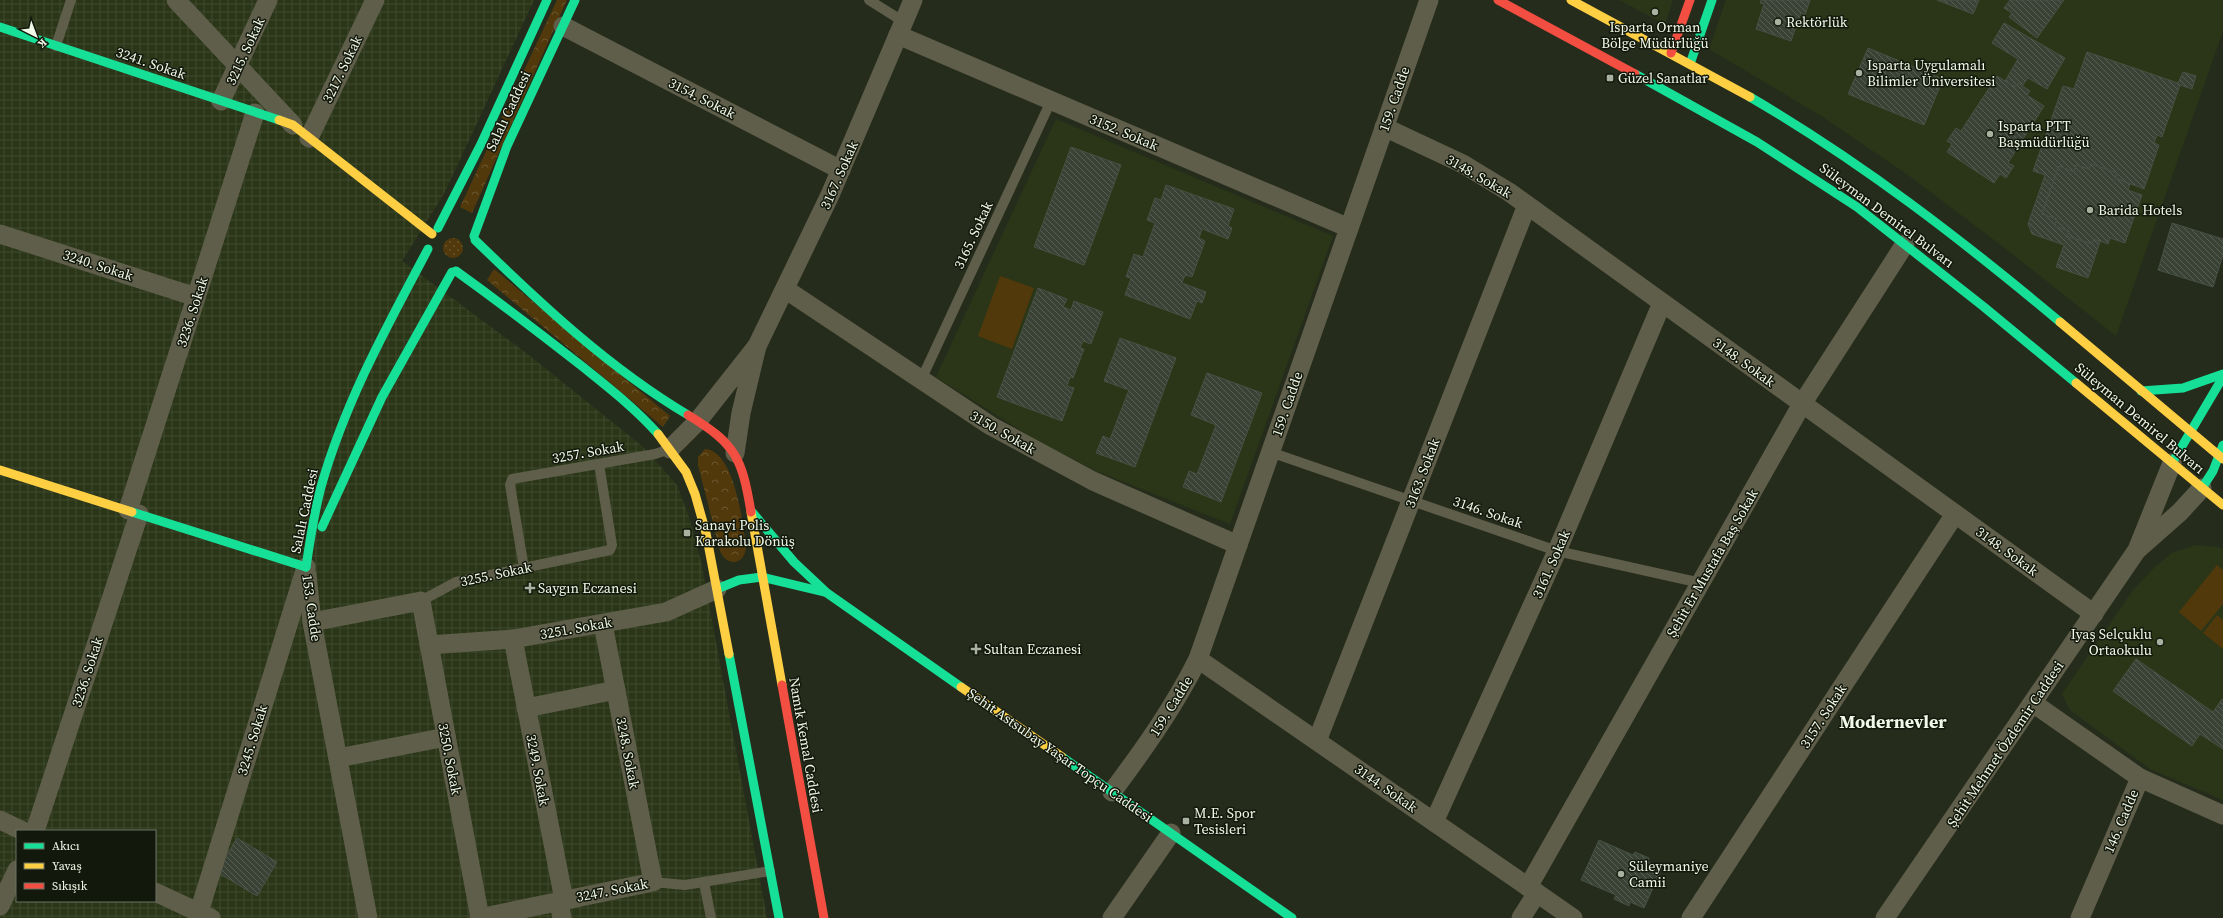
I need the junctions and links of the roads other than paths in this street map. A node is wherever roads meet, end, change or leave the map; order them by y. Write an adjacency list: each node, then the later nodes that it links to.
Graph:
1 (71, 0): 17 (lane)
2 (176, 0): 20 (street)
3 (268, 0): 20 (street, 3215. Sokak)
4 (375, 0): 26 (street, 3217. Sokak)
5 (547, 0): 32 (street, Salalı Caddesi)
6 (575, 0): 14 (street, Salalı Caddesi)
7 (869, 0): 16 (lane)
8 (913, 0): 16 (street, 3167. Sokak)
9 (1429, 0): 25 (street, 159. Cadde)
10 (1498, 0): 35 (street, Süleyman Demirel Bulvarı)
11 (1571, 0): 18 (street)
12 (1690, 0): 18 (street)
13 (1712, 0): 19 (street)
14 (563, 26): 27 (street, 3154. Sokak); 34 (street, Salalı Caddesi)
15 (0, 27): 17 (street, 3241. Sokak)
16 (901, 29): 22 (street, 3152. Sokak); 27 (street, 3167. Sokak)
17 (56, 46): 21 (street, 3241. Sokak)
18 (1671, 53): 19 (street)
19 (1690, 64): 46 (street)
20 (237, 66): 21 (street, 3215. Sokak); 24 (street)
21 (221, 101): 23 (street, 3241. Sokak)
22 (1051, 101): 31 (street, 3152. Sokak); 45 (lane, 3165. Sokak)
23 (255, 113): 24 (street, 3241. Sokak); 41 (street, 3236. Sokak)
24 (293, 125): 26 (street)
25 (1384, 127): 28 (street, 3148. Sokak); 31 (street, 159. Cadde)
26 (309, 138): 32 (street)
27 (842, 170): 40 (street, 3167. Sokak)
28 (1527, 205): 42 (street, 3148. Sokak); 59 (street, 3163. Sokak)
29 (450, 224): 32 (street)
30 (465, 227): 34 (street, Şehit Astsubay Yaşar Topçu Caddesi)
31 (1349, 228): 52 (street, 159. Cadde)
32 (435, 231): 36 (street, Salalı Caddesi)
33 (0, 234): 41 (street, 3240. Sokak)
34 (475, 238): 37 (street, Salalı Caddesi); 48 (street, Şehit Astsubay Yaşar Topçu Caddesi)
35 (1905, 244): 47 (street, Şehit Er Mustafa Baş Sokak); 55 (street, Süleyman Demirel Bulvarı)
36 (428, 249): 39 (street); 67 (street, Salalı Caddesi)
37 (475, 256)
38 (469, 266): 39 (street)
39 (454, 271): 51 (street); 67 (street, Salalı Caddesi)
40 (785, 289): 43 (street, 3167. Sokak); 45 (street, 3150. Sokak)
41 (196, 297): 62 (street, 3236. Sokak)
42 (1662, 302): 47 (street, 3148. Sokak); 66 (street, 3161. Sokak)
43 (757, 346): 48 (street, 3167. Sokak); 53 (street, 3167. Sokak)
44 (2223, 375): 46 (street); 49 (street)
45 (921, 380): 64 (street, 3150. Sokak)
46 (2141, 391): 49 (street)
47 (1802, 404): 63 (street, 3148. Sokak); 70 (street, Şehit Er Mustafa Baş Sokak)
48 (697, 422): 51 (street, 3167. Sokak); 53 (street, Şehit Astsubay Yaşar Topçu Caddesi)
49 (2190, 432): 54 (street); 55 (street)
50 (2223, 445): 54 (street)
51 (670, 449): 56 (lane, 3257. Sokak); 71 (street)
52 (1270, 452): 59 (lane, 3146. Sokak); 64 (street, 159. Cadde)
53 (735, 453): 61 (street, Şehit Astsubay Yaşar Topçu Caddesi)
54 (2221, 458): 58 (street)
55 (2172, 463): 58 (street, Süleyman Demirel Bulvarı); 65 (street, Şehit Mehmet Özdemir Caddesi)
56 (599, 464): 68 (lane, 3255. Sokak); 68 (lane, 3257. Sokak)
57 (0, 470): 62 (street, 153. Cadde)
58 (2202, 488): 60 (street, Süleyman Demirel Bulvarı); 65 (street, Şehit Mehmet Özdemir Caddesi)
59 (1411, 501): 66 (lane, 3146. Sokak); 84 (street, 3163. Sokak)
60 (2223, 505)
61 (751, 511): 69 (street, Şehit Astsubay Yaşar Topçu Caddesi); 72 (street, Şehit Astsubay Yaşar Topçu Caddesi)
62 (133, 512): 67 (street, 153. Cadde); 92 (street, 3236. Sokak)
63 (1955, 514): 74 (street, 3148. Sokak); 112 (street, 3157. Sokak)
64 (1238, 545): 79 (street, 159. Cadde)
65 (2137, 550): 74 (street, Şehit Mehmet Özdemir Caddesi)
66 (1557, 551): 70 (lane, 3146. Sokak); 90 (street, 3161. Sokak)
67 (306, 567): 75 (street, 153. Cadde); 102 (street, 3245. Sokak)
68 (524, 568): 73 (lane, 3255. Sokak)
69 (762, 577): 71 (street, Şehit Astsubay Yaşar Topçu Caddesi); 72 (street, Şehit Astsubay Yaşar Topçu Caddesi); 107 (street, Namık Kemal Caddesi)
70 (1701, 583): 98 (street, Şehit Er Mustafa Baş Sokak)
71 (717, 588): 76 (street, 3251. Sokak); 94 (street)
72 (827, 593): 87 (street, Şehit Astsubay Yaşar Topçu Caddesi)
73 (420, 601): 75 (street, 3255. Sokak); 78 (street, 3250. Sokak)
74 (2094, 614): 81 (street, Şehit Mehmet Özdemir Caddesi)
75 (312, 622): 85 (street, 153. Cadde)
76 (603, 624): 77 (street, 3251. Sokak); 80 (street, 3248. Sokak)
77 (513, 639): 78 (street, 3251. Sokak); 82 (street, 3249. Sokak)
78 (429, 645): 83 (street, 3250. Sokak)
79 (1198, 659): 84 (street, 3144. Sokak); 87 (street, 159. Cadde)
80 (616, 690): 82 (street); 96 (street, 3248. Sokak)
81 (2033, 703): 86 (street, 146. Cadde); 113 (street, Şehit Mehmet Özdemir Caddesi)
82 (526, 708): 101 (street, 3249. Sokak)
83 (446, 737): 85 (street); 104 (street, 3250. Sokak)
84 (1317, 741): 90 (street, 3144. Sokak)
85 (338, 758): 103 (street, 153. Cadde)
86 (2140, 778): 88 (street); 114 (street, 146. Cadde)
87 (1112, 792): 93 (street, Şehit Astsubay Yaşar Topçu Caddesi)
88 (2223, 815)
89 (0, 820): 91 (street)
90 (1434, 822): 98 (street, 3144. Sokak)
91 (21, 830)
92 (34, 830)
93 (1171, 833): 108 (street); 109 (street, Şehit Astsubay Yaşar Topçu Caddesi)
94 (770, 871): 97 (lane, 3247. Sokak); 106 (street)
95 (16, 872): 100 (street)
96 (653, 882): 97 (lane, 3247. Sokak); 101 (street, 3247. Sokak)
97 (704, 882): 105 (lane)
98 (1532, 890): 110 (street, Şehit Er Mustafa Baş Sokak); 111 (street, 3144. Sokak)
99 (156, 892): 102 (street)
100 (0, 906)
101 (561, 907): 104 (street, 3247. Sokak)
102 (205, 915)
103 (368, 918)
104 (479, 918)
105 (711, 918)
106 (779, 918)
107 (824, 918)
108 (1112, 918)
109 (1292, 918)
110 (1521, 918)
111 (1573, 918)
112 (1691, 918)
113 (1886, 918)
114 (2080, 918)

